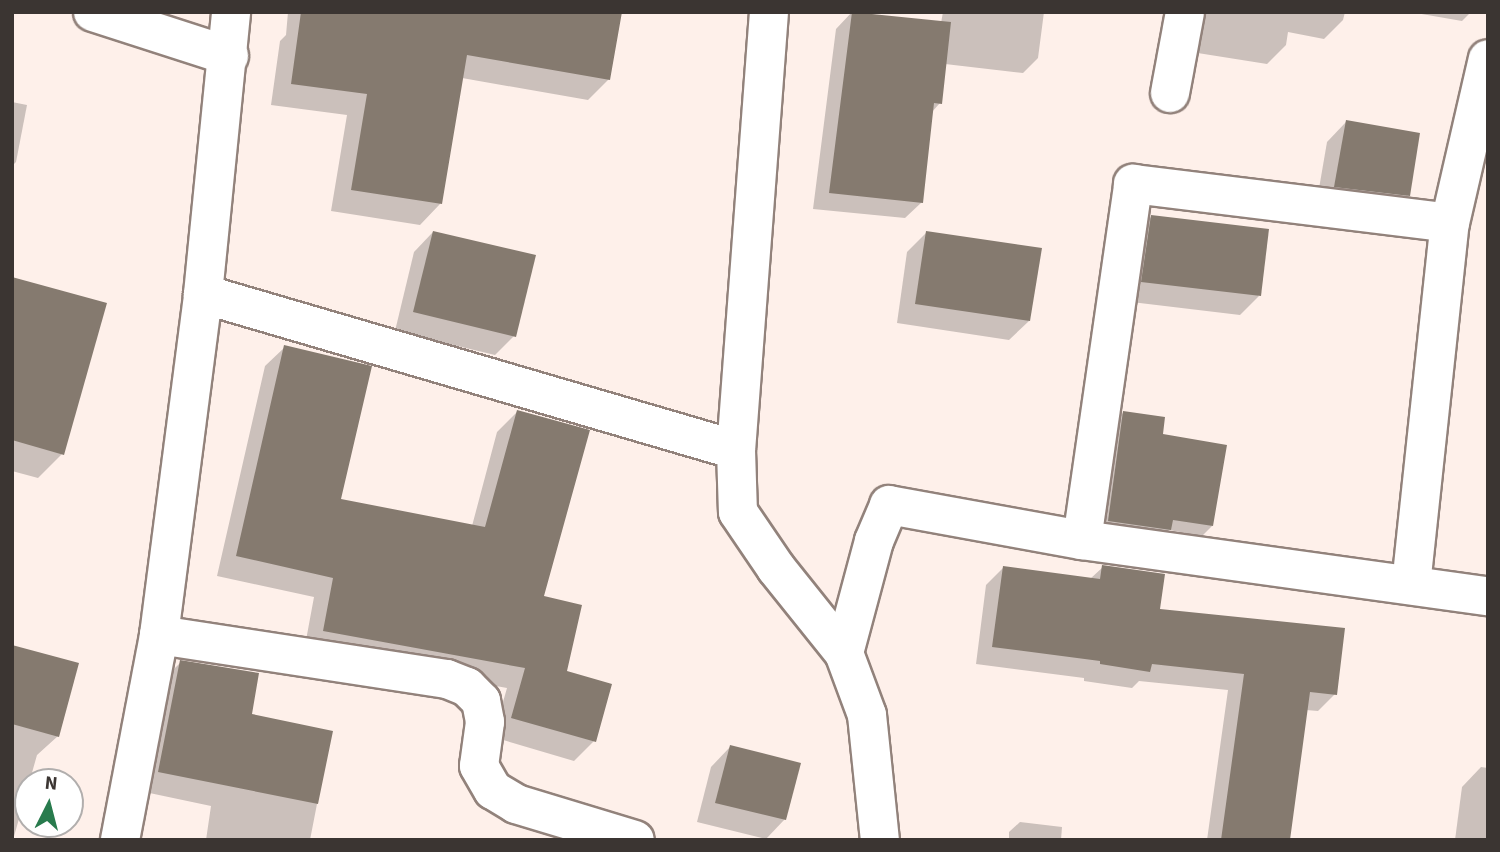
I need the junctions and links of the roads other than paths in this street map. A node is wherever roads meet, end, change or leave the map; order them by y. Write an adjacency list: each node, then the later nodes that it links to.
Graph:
1 (93, 12): 5 (street)
2 (231, 12): 5 (street)
3 (769, 12): 10 (street)
4 (1185, 12): 7 (street)
5 (229, 56): 9 (street)
6 (1488, 59): 8 (street)
7 (1170, 93)
8 (1450, 223): 11 (street); 12 (street)
9 (203, 294): 10 (street); 14 (street)
10 (736, 450): 15 (street)
11 (1082, 540): 12 (street); 15 (street)
12 (1411, 585): 13 (street)
13 (1488, 596)
14 (159, 635): 16 (street); 17 (street)
15 (844, 653): 18 (street)
16 (120, 840)
17 (635, 840)
18 (880, 840)

